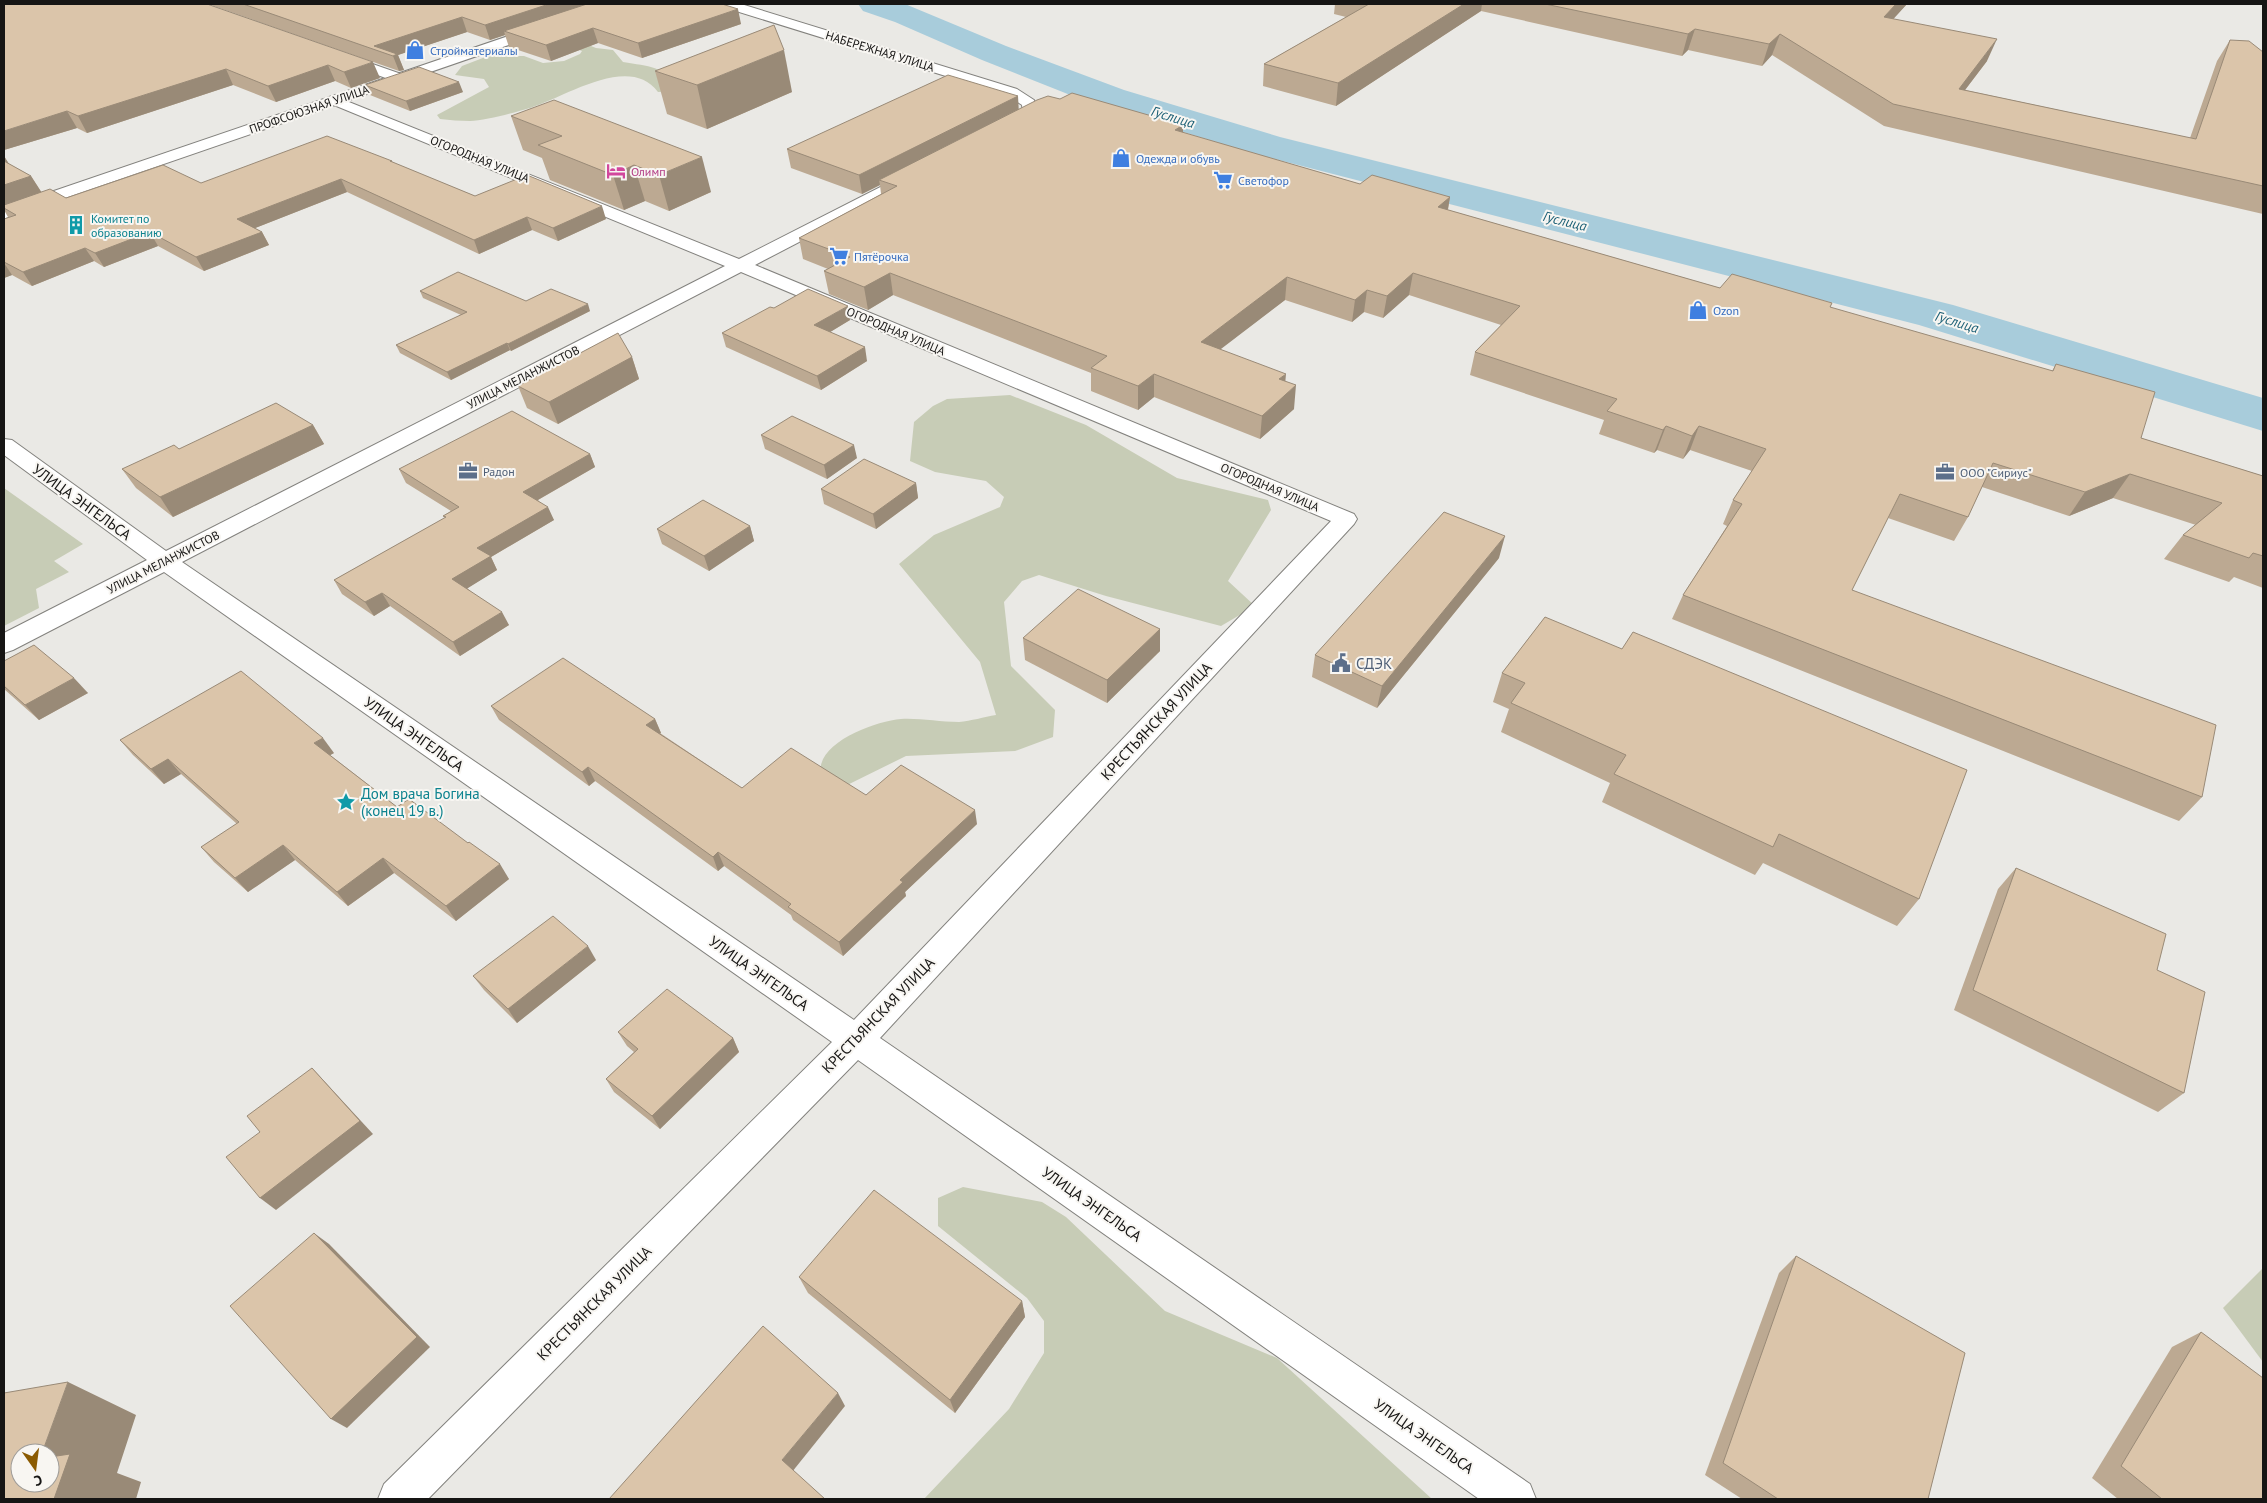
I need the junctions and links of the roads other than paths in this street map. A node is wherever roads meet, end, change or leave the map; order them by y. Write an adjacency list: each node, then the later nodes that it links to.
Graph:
1 (614, 4): 4 (street, ПРОФСОЮЗНАЯ УЛИЦА)
2 (728, 4): 6 (street, НАБЕРЕЖНАЯ УЛИЦА)
3 (328, 53): 4 (street)
4 (399, 78): 5 (street, ПРОФСОЮЗНАЯ УЛИЦА)
5 (334, 100): 8 (street, ПРОФСОЮЗНАЯ УЛИЦА); 9 (street, ОГОРОДНАЯ УЛИЦА)
6 (986, 138)
7 (934, 166): 9 (street, УЛИЦА МЕЛАНЖИСТОВ)
8 (4, 214)
9 (741, 266): 11 (street, ОГОРОДНАЯ УЛИЦА); 12 (street, УЛИЦА МЕЛАНЖИСТОВ)
10 (4, 445): 12 (street, УЛИЦА ЭНГЕЛЬСА)
11 (1346, 519): 14 (street, КРЕСТЬЯНСКАЯ УЛИЦА)
12 (164, 561): 13 (street, УЛИЦА МЕЛАНЖИСТОВ); 14 (street, УЛИЦА ЭНГЕЛЬСА)
13 (4, 644)
14 (856, 1040): 15 (street, КРЕСТЬЯНСКАЯ УЛИЦА); 16 (street, УЛИЦА ЭНГЕЛЬСА)
15 (399, 1499)
16 (1515, 1499)

